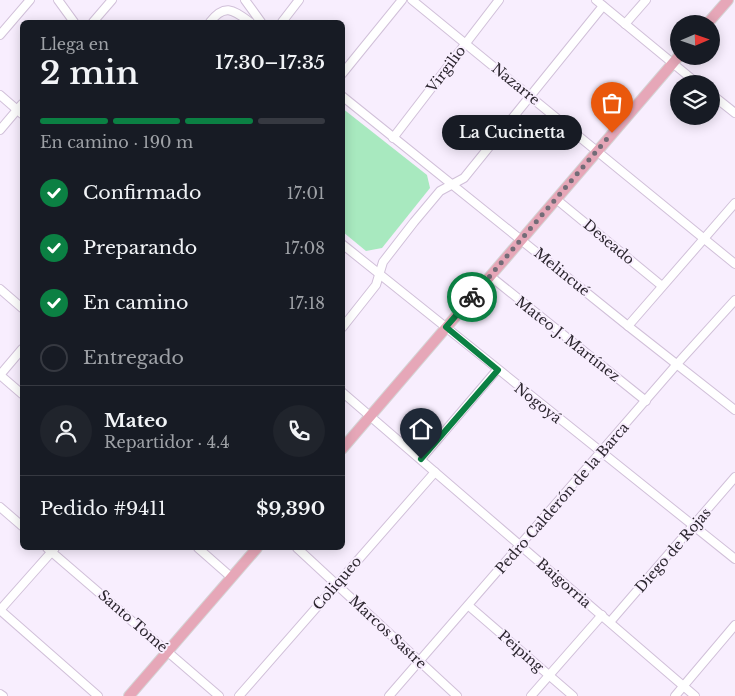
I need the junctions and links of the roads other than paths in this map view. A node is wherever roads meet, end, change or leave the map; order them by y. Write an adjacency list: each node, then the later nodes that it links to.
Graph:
1 (30, 0): 21 (street)
2 (58, 0): 14 (street)
3 (112, 0): 15 (street)
4 (245, 0): 18 (street)
5 (299, 0): 19 (street)
6 (402, 0): 26 (street)
7 (412, 0): 22 (street, Nazarre)
8 (499, 0): 22 (street, Virgilio)
9 (596, 0): 12 (street)
10 (646, 0): 20 (street)
11 (728, 0): 13 (main road)
12 (603, 6): 20 (street); 29 (street)
13 (715, 15)
14 (73, 20)
15 (95, 20)
16 (212, 20): 17 (street)
17 (247, 20)
18 (260, 20)
19 (284, 20)
20 (625, 24): 23 (street)
21 (0, 35)
22 (465, 43): 29 (street, Nazarre); 36 (street, Virgilio)
23 (670, 56)
24 (672, 65): 37 (main road)
25 (681, 65): 27 (street)
26 (345, 70)
27 (690, 75)
28 (0, 95): 32 (street)
29 (530, 96): 37 (street, Nazarre); 38 (street)
30 (345, 98): 36 (street, Melincué)
31 (720, 101): 34 (street)
32 (20, 109)
33 (20, 111): 35 (street)
34 (735, 113)
35 (0, 130)
36 (393, 138): 38 (street, Melincué)
37 (597, 151): 39 (main road); 42 (street, Nazarre)
38 (452, 184): 41 (street, Melincué); 45 (street)
39 (556, 199): 41 (main road); 47 (street, Deseado)
40 (735, 203): 42 (street)
41 (522, 239): 46 (main road); 52 (street, Melincué)
42 (703, 239): 44 (street, Nazarre); 47 (street)
43 (345, 246): 45 (street, Nogoyá)
44 (735, 264)
45 (380, 273): 51 (street); 53 (street, Nogoyá)
46 (490, 276): 53 (main road); 60 (street, Mateo J. Martínez)
47 (662, 286): 52 (street)
48 (0, 289): 50 (street)
49 (735, 300): 55 (street, Pedro Calderón de la Barca)
50 (20, 306)
51 (345, 324)
52 (628, 326): 55 (street, Melincué)
53 (446, 327): 56 (street, Nogoyá); 62 (main road)
54 (20, 351): 57 (street)
55 (677, 364): 60 (street, Pedro Calderón de la Barca); 61 (street, Melincué)
56 (498, 370): 64 (street, Nogoyá); 65 (street)
57 (0, 375): 58 (street)
58 (20, 392)
59 (345, 395): 62 (street, Baigorria)
60 (646, 401): 64 (street, Pedro Calderón de la Barca)
61 (735, 410)
62 (370, 416): 63 (main road); 65 (street, Baigorria)
63 (345, 445)
64 (602, 452): 70 (street, Nogoyá); 71 (street, Pedro Calderón de la Barca)
65 (421, 459): 66 (street, Baigorria)
66 (436, 472): 71 (street, Baigorria); 79 (street, Coliqueo)
67 (735, 478): 70 (street, Diego de Rojas)
68 (0, 506): 69 (street)
69 (20, 524)
70 (694, 527): 77 (street, Nogoyá); 83 (street, Diego de Rojas)
71 (521, 545): 80 (street, Pedro Calderón de la Barca); 82 (street, Baigorria)
72 (50, 550): 81 (street)
73 (52, 550): 85 (street, Santo Tomé)
74 (200, 550): 78 (street)
75 (255, 550): 78 (main road)
76 (299, 550): 79 (street, Marcos Sastre)
77 (735, 560)
78 (231, 577): 85 (main road)
79 (336, 584): 86 (street, Marcos Sastre); 94 (street, Coliqueo)
80 (469, 606): 86 (street, Pedro Calderón de la Barca); 87 (street, Peiping)
81 (0, 610): 91 (street)
82 (602, 616): 83 (street, Baigorria); 87 (street)
83 (610, 622): 88 (street, Baigorria)
84 (735, 626): 88 (street)
85 (167, 651): 92 (main road); 93 (street, Santo Tomé)
86 (420, 661): 95 (street, Pedro Calderón de la Barca); 96 (street, Marcos Sastre)
87 (549, 675): 97 (street); 98 (street, Peiping)
88 (684, 686): 99 (street); 100 (street, Baigorria)
89 (0, 694): 90 (street)
90 (3, 696)
91 (98, 696)
92 (129, 696)
93 (219, 696)
94 (238, 696)
95 (389, 696)
96 (458, 696)
97 (531, 696)
98 (574, 696)
99 (675, 696)
100 (695, 696)

